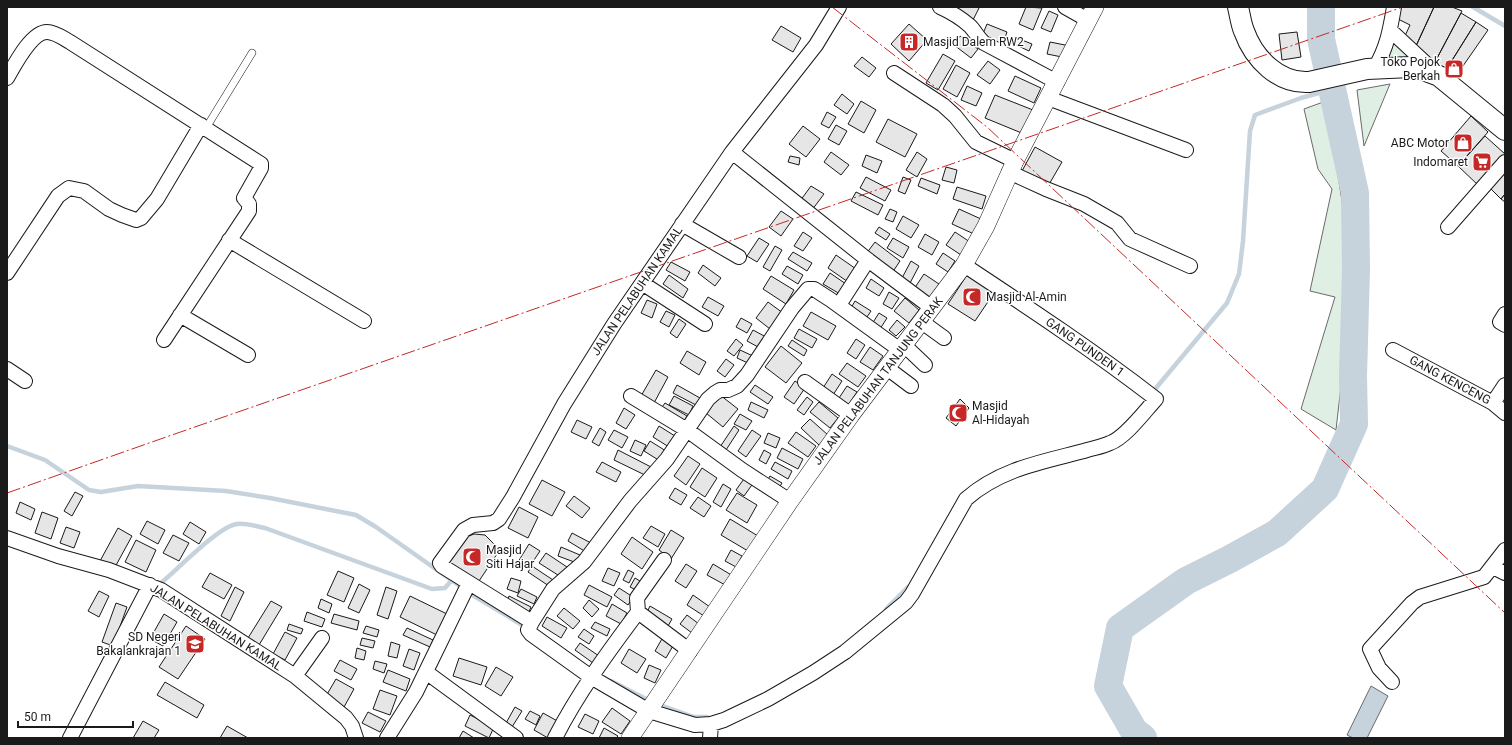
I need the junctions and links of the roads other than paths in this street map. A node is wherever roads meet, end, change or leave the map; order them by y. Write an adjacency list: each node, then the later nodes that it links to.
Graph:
1 (839, 7): 18 (street, JALAN PELABUHAN KAMAL)
2 (940, 7): 13 (street)
3 (1064, 7): 6 (street)
4 (1238, 7): 9 (main road)
5 (1394, 7): 7 (street)
6 (1092, 13): 13 (street, JALAN PELABUHAN TANJUNG PERAK)
7 (1390, 30): 9 (street); 11 (street)
8 (252, 53): 15 (lane)
9 (1371, 68): 11 (main road)
10 (894, 73): 20 (street)
11 (1439, 76): 16 (main road)
12 (7, 78): 15 (street)
13 (1057, 82): 14 (street, JALAN PELABUHAN TANJUNG PERAK)
14 (1048, 98): 17 (street); 20 (street, JALAN PELABUHAN TANJUNG PERAK)
15 (204, 126): 23 (street); 28 (street)
16 (1505, 130)
17 (1186, 150)
18 (732, 152): 21 (street, JALAN PELABUHAN KAMAL); 25 (street)
19 (1505, 162): 22 (street)
20 (1012, 166): 26 (street, JALAN PELABUHAN TANJUNG PERAK); 27 (street)
21 (682, 224): 24 (street); 29 (street, JALAN PELABUHAN KAMAL)
22 (1448, 227)
23 (230, 240): 33 (street); 34 (street)
24 (739, 257)
25 (868, 260): 30 (street); 31 (street)
26 (964, 265): 31 (street, JALAN PELABUHAN TANJUNG PERAK); 71 (street, GANG PUNDEN 1)
27 (1190, 266)
28 (7, 273)
29 (642, 283): 36 (street); 61 (street, JALAN PELABUHAN KAMAL)
30 (839, 305): 40 (street); 54 (street)
31 (932, 308): 35 (street, JALAN PELABUHAN TANJUNG PERAK)
32 (1505, 314): 37 (street)
33 (180, 315): 39 (street); 42 (street)
34 (364, 321)
35 (922, 322): 38 (street); 40 (street, JALAN PELABUHAN TANJUNG PERAK)
36 (705, 324)
37 (1505, 325)
38 (944, 338)
39 (164, 340)
40 (902, 348): 43 (street); 44 (street, JALAN PELABUHAN TANJUNG PERAK)
41 (1393, 350): 51 (street, GANG KENCENG)
42 (248, 355)
43 (925, 366)
44 (887, 368): 49 (street); 53 (street, JALAN PELABUHAN TANJUNG PERAK)
45 (7, 369): 46 (street)
46 (25, 381)
47 (805, 382): 53 (street)
48 (1505, 385): 51 (street)
49 (911, 386)
50 (631, 396): 54 (street)
51 (1493, 403): 52 (street, GANG KENCENG)
52 (1505, 413)
53 (851, 415): 55 (street, JALAN PELABUHAN TANJUNG PERAK)
54 (687, 430): 55 (street); 63 (street)
55 (790, 501): 65 (street, JALAN PELABUHAN TANJUNG PERAK)
56 (7, 538): 60 (street, JALAN PELABUHAN KAMAL)
57 (1505, 550): 59 (street)
58 (664, 560): 62 (street)
59 (1499, 570): 69 (street)
60 (150, 585): 68 (street, JALAN PELABUHAN KAMAL); 72 (street)
61 (467, 588): 63 (street); 66 (street)
62 (638, 612): 65 (street); 67 (street)
63 (530, 625): 67 (street)
64 (322, 638): 68 (street)
65 (690, 650): 70 (street, JALAN PELABUHAN TANJUNG PERAK)
66 (426, 672): 74 (street); 75 (street)
67 (593, 673): 70 (street); 76 (street)
68 (295, 676): 73 (street, JALAN PELABUHAN KAMAL)
69 (1392, 682)
70 (653, 705): 71 (street); 77 (street, JALAN PELABUHAN TANJUNG PERAK)
71 (710, 731)
72 (70, 738)
73 (356, 738)
74 (387, 738)
75 (516, 738)
76 (556, 738)
77 (630, 738)

